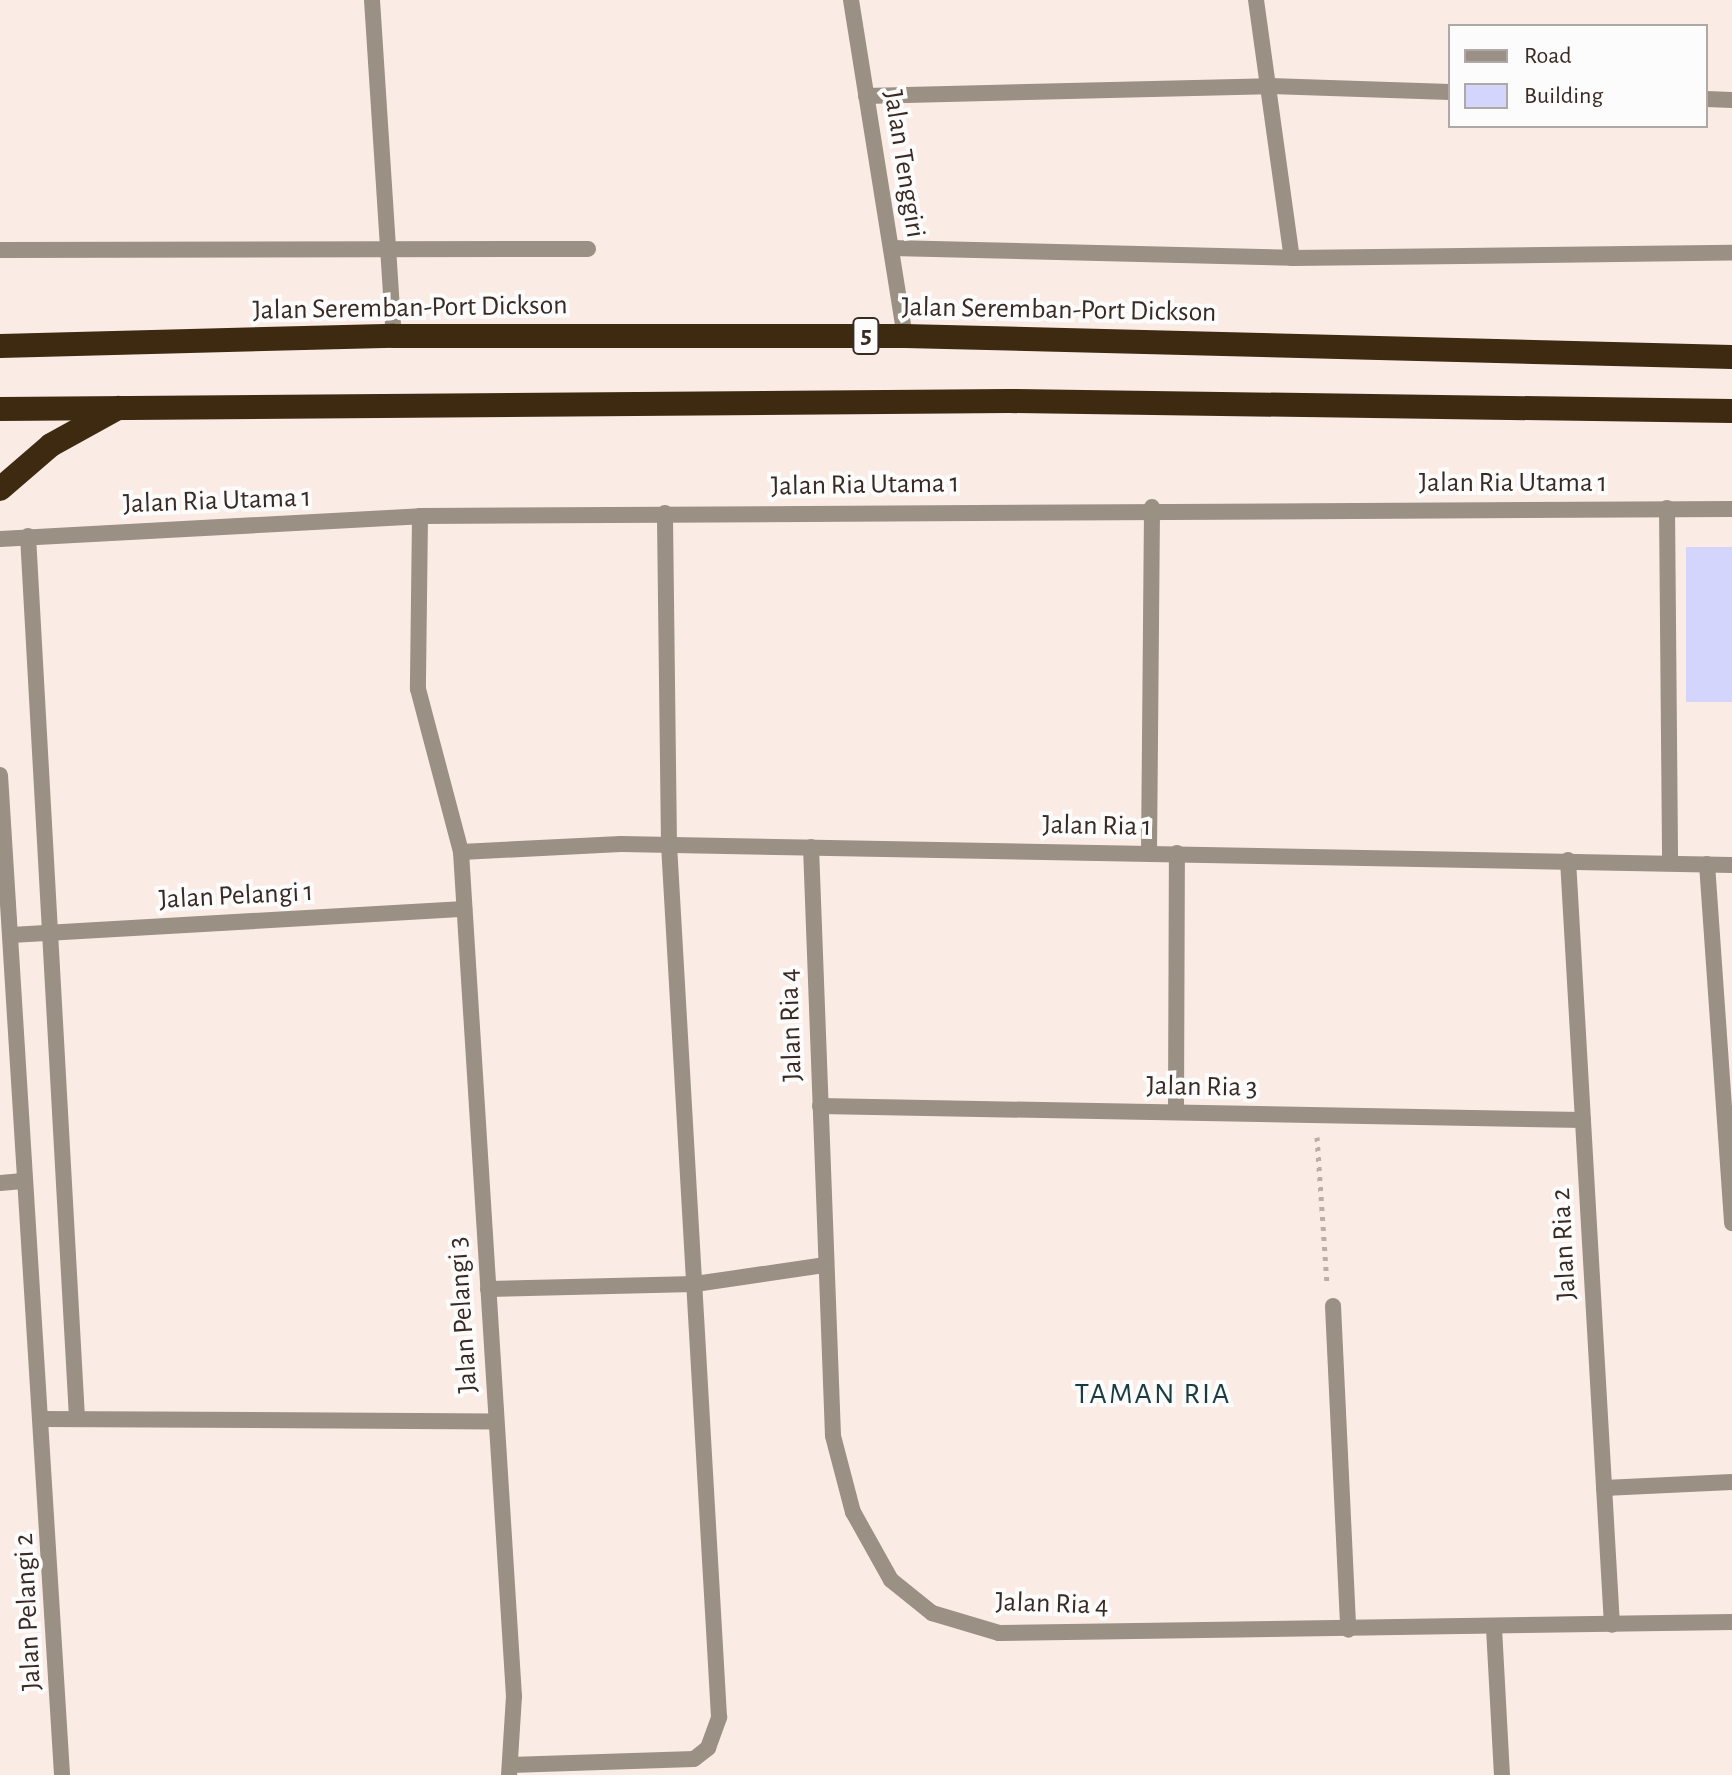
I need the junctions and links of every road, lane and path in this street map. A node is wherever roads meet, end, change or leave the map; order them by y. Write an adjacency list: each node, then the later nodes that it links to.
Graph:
1 (372, 0): 12 (street)
2 (851, 0): 6 (street, Jalan Tenggiri)
3 (1256, 0): 4 (street)
4 (1268, 86): 5 (street); 6 (street); 14 (street)
5 (1448, 92)
6 (866, 96): 9 (street, Jalan Tenggiri)
7 (1708, 99): 8 (street)
8 (1732, 100)
9 (891, 248): 14 (street); 16 (street, Jalan Tenggiri)
10 (588, 249): 12 (street)
11 (0, 250): 12 (street)
12 (393, 251): 15 (street)
13 (1732, 253): 14 (street)
14 (1292, 258)
15 (394, 336): 16 (highway, Jalan Seremban-Port Dickson / 5); 17 (highway, Jalan Seremban-Port Dickson / 5)
16 (905, 336): 18 (highway, Jalan Seremban-Port Dickson / 5)
17 (0, 346)
18 (1732, 357)
19 (123, 404): 20 (highway); 21 (highway); 24 (highway)
20 (0, 409)
21 (1679, 410): 22 (highway); 23 (highway)
22 (1732, 411)
23 (1732, 427)
24 (0, 489)
25 (1152, 507): 26 (street, Jalan Ria Utama 1); 28 (street, Jalan Ria Utama 1); 36 (street)
26 (1667, 508): 27 (street, Jalan Ria Utama 1); 39 (street)
27 (1732, 509)
28 (665, 513): 29 (street, Jalan Ria Utama 1); 33 (street)
29 (420, 516): 30 (street, Jalan Ria Utama 1); 35 (street, Jalan Pelangi 3)
30 (28, 536): 31 (street, Jalan Ria Utama 1); 44 (street)
31 (0, 539)
32 (0, 775): 42 (street, Jalan Pelangi 2)
33 (669, 845): 34 (street, Jalan Ria 1); 35 (street, Jalan Ria 1); 54 (street)
34 (811, 847): 36 (street, Jalan Ria 1); 46 (street, Jalan Ria 4)
35 (461, 852): 43 (street, Jalan Pelangi 3)
36 (1149, 853): 37 (street, Jalan Ria 1)
37 (1177, 853): 38 (street, Jalan Ria 1); 47 (street)
38 (1568, 860): 39 (street, Jalan Ria 1); 49 (street, Jalan Ria 2)
39 (1670, 863): 40 (street, Jalan Ria 1)
40 (1707, 864): 41 (street, Jalan Ria 1); 52 (street)
41 (1732, 865)
42 (3, 885): 45 (street, Jalan Pelangi 2)
43 (464, 909): 44 (street, Jalan Pelangi 1); 55 (street, Jalan Pelangi 3)
44 (51, 933): 45 (street, Jalan Pelangi 1); 58 (street)
45 (11, 935): 50 (street, Jalan Pelangi 2)
46 (820, 1106): 47 (street, Jalan Ria 3); 53 (street, Jalan Ria 4)
47 (1176, 1112): 48 (street, Jalan Ria 3)
48 (1316, 1115): 49 (street, Jalan Ria 3); 56 (path)
49 (1583, 1120): 61 (street, Jalan Ria 2)
50 (23, 1181): 51 (street); 57 (street, Jalan Pelangi 2)
51 (0, 1183)
52 (1732, 1223)
53 (826, 1265): 54 (street); 65 (street, Jalan Ria 4)
54 (695, 1284): 55 (street); 66 (street)
55 (488, 1289): 59 (street, Jalan Pelangi 3)
56 (1333, 1306): 65 (street)
57 (42, 1419): 58 (street); 67 (street, Jalan Pelangi 2)
58 (77, 1419): 59 (street)
59 (496, 1421): 66 (street, Jalan Pelangi 3)
60 (1732, 1482): 61 (street)
61 (1604, 1488): 63 (street, Jalan Ria 2)
62 (1732, 1622): 63 (street, Jalan Ria 4)
63 (1612, 1625): 64 (street, Jalan Ria 4)
64 (1494, 1628): 65 (street, Jalan Ria 4); 68 (street)
65 (1348, 1630)
66 (510, 1770)
67 (62, 1775)
68 (1502, 1775)

